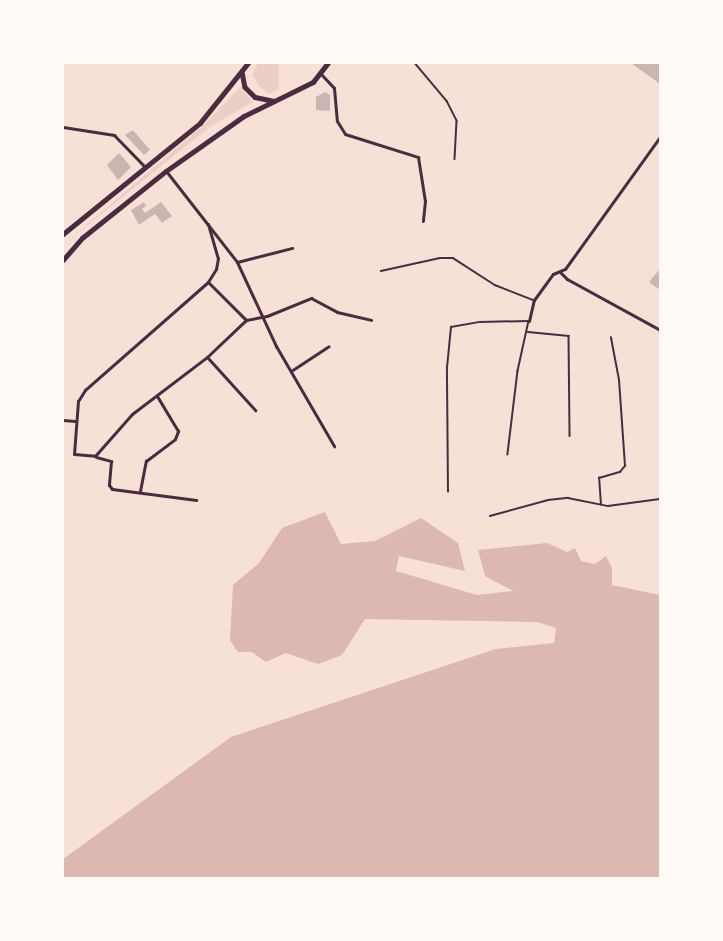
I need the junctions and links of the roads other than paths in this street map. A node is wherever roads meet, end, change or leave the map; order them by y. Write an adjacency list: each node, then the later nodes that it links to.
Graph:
1 (248, 63): 4 (main road)
2 (328, 63): 5 (main road)
3 (415, 63): 9 (lane)
4 (242, 72): 6 (main road); 10 (main road)
5 (321, 74): 6 (main road); 12 (street)
6 (276, 101): 11 (main road)
7 (63, 127): 10 (street)
8 (660, 137): 19 (street)
9 (455, 159)
10 (144, 166): 14 (main road)
11 (166, 171): 13 (street); 16 (main road)
12 (423, 221)
13 (208, 224): 17 (street); 20 (street)
14 (63, 234)
15 (292, 248): 17 (street)
16 (63, 260)
17 (237, 262): 22 (street)
18 (381, 272): 21 (lane)
19 (560, 272): 21 (street); 26 (street)
20 (208, 282): 23 (street); 35 (street)
21 (534, 300): 25 (street)
22 (261, 317): 23 (street); 24 (street); 31 (street)
23 (246, 320): 30 (street)
24 (371, 320)
25 (529, 321): 27 (lane); 41 (lane)
26 (660, 330)
27 (527, 332): 36 (lane); 38 (lane)
28 (611, 338): 44 (lane)
29 (329, 346): 31 (street)
30 (207, 357): 32 (street); 33 (street)
31 (291, 371): 37 (street)
32 (157, 396): 39 (street); 40 (street)
33 (255, 410)
34 (63, 420): 35 (street)
35 (75, 421): 39 (street)
36 (570, 436)
37 (334, 446)
38 (508, 454)
39 (95, 456): 40 (street)
40 (140, 492): 43 (street)
41 (448, 492)
42 (660, 499): 44 (lane)
43 (196, 500)
44 (600, 505): 45 (lane)
45 (490, 516)

